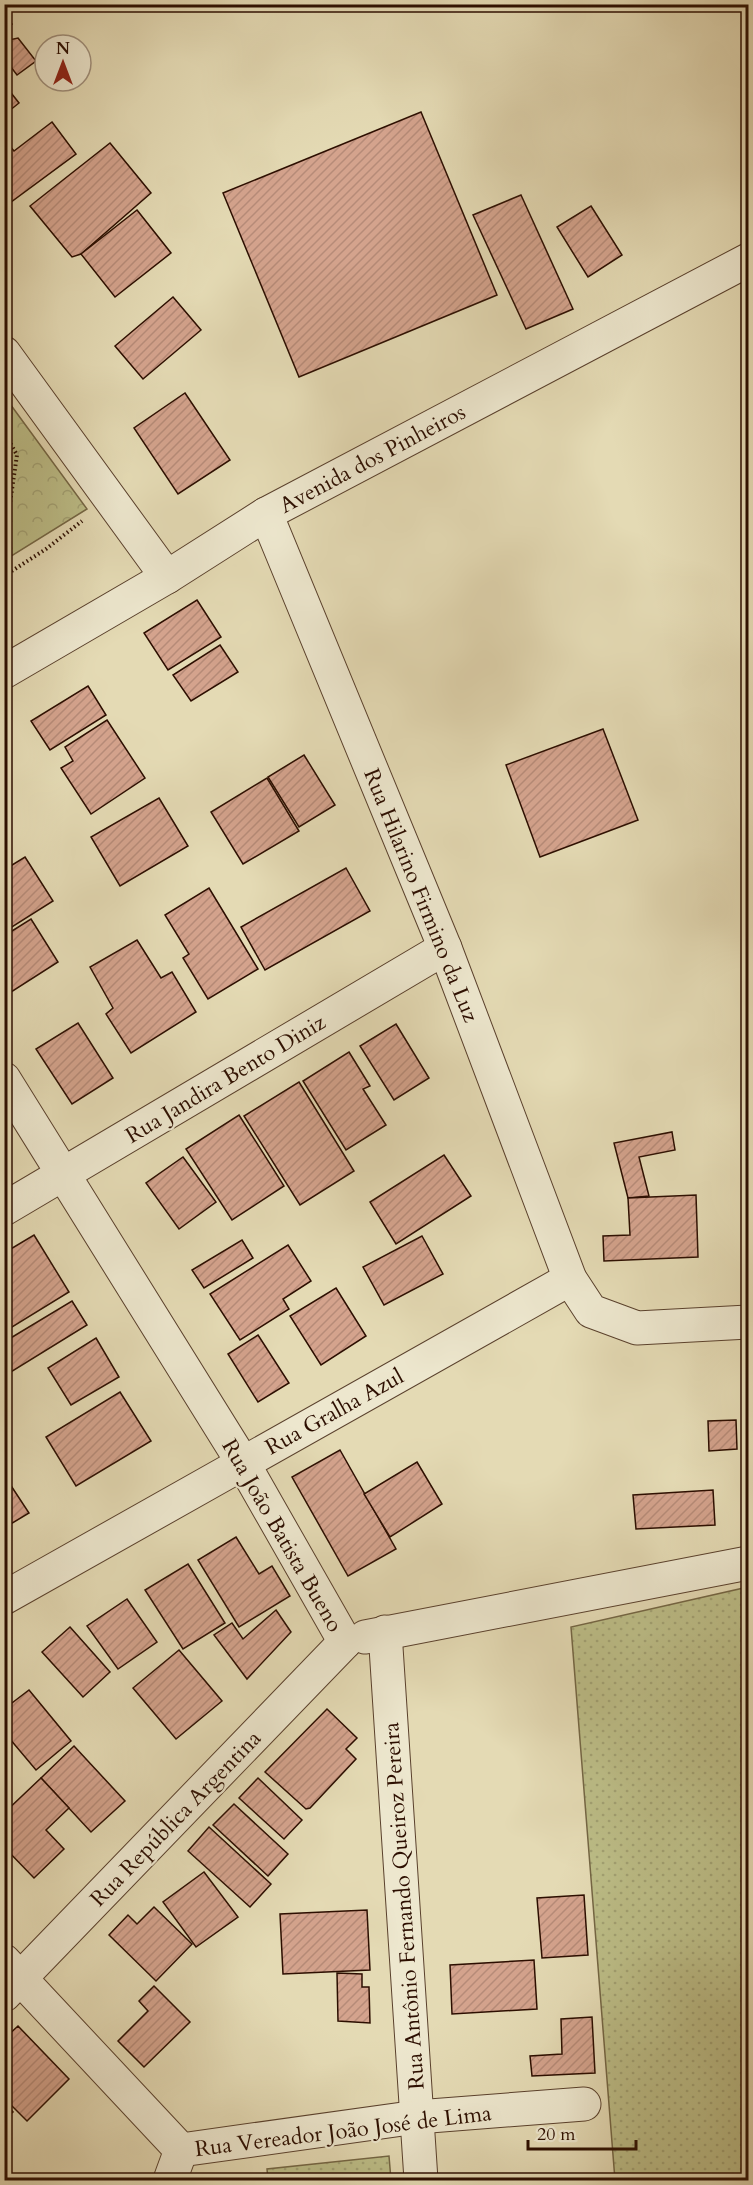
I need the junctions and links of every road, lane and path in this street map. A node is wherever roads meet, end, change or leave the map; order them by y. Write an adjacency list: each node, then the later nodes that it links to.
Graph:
1 (748, 260): 5 (street, Avenida dos Pinheiros)
2 (4, 353): 8 (street)
3 (4, 432): 4 (path)
4 (4, 513)
5 (266, 514): 8 (street, Avenida dos Pinheiros); 10 (street, Rua Hilarino Firmino da Luz)
6 (91, 515): 7 (path)
7 (4, 576)
8 (167, 577): 9 (street, Avenida dos Pinheiros)
9 (4, 672)
10 (445, 948): 12 (street, Rua Jandira Bento Diniz); 14 (street, Rua Hilarino Firmino da Luz)
11 (4, 1079): 12 (street, Rua João Batista Bueno)
12 (64, 1172): 13 (street, Rua Jandira Bento Diniz); 16 (street, Rua João Batista Bueno)
13 (4, 1209)
14 (570, 1279): 15 (street, Rua Hilarino Firmino da Luz); 16 (street, Rua Gralha Azul)
15 (748, 1322)
16 (243, 1463): 18 (street, Rua Gralha Azul); 20 (street, Rua João Batista Bueno)
17 (748, 1563): 19 (street, Rua João Batista Bueno)
18 (4, 1598)
19 (385, 1632): 20 (street, Rua João Batista Bueno); 23 (street, Rua Antônio Fernando Queiroz Pereira)
20 (345, 1642): 21 (street, Rua República Argentina)
21 (10, 1978): 24 (street, Rua Vereador João José de Lima)
22 (584, 2104): 23 (street, Rua Vereador João José de Lima)
23 (417, 2117): 24 (street, Rua Vereador João José de Lima); 26 (street, Rua Antônio Fernando Queiroz Pereira)
24 (181, 2150): 25 (street)
25 (170, 2181)
26 (420, 2181)

